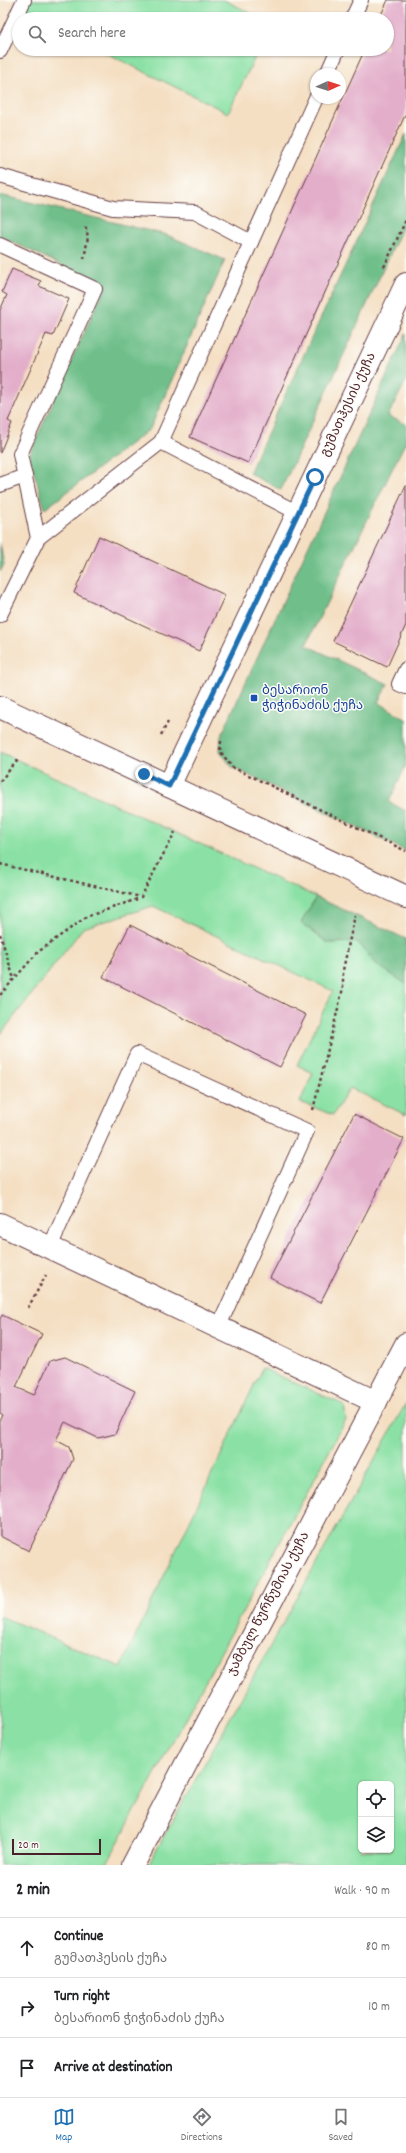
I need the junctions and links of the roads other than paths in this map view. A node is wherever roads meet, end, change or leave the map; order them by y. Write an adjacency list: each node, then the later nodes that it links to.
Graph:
1 (24, 0): 3 (lane)
2 (361, 0): 4 (lane)
3 (18, 12)
4 (355, 12)
5 (12, 26): 6 (lane)
6 (0, 51)
7 (335, 56): 8 (lane)
8 (330, 68)
9 (313, 104): 11 (lane)
10 (0, 176): 11 (lane)
11 (251, 242): 14 (lane)
12 (0, 245): 15 (lane)
13 (406, 284): 17 (street, გუმათჰესის ქუჩა)
14 (161, 442): 17 (lane); 18 (lane)
15 (25, 476): 16 (lane); 18 (lane)
16 (0, 485)
17 (298, 513): 23 (street, გუმათჰესის ქუჩა)
18 (38, 538): 19 (lane)
19 (0, 615)
20 (406, 669): 21 (lane)
21 (406, 687)
22 (0, 707): 23 (street)
23 (169, 786): 24 (street)
24 (406, 897)
25 (0, 1224): 26 (street)
26 (54, 1250): 27 (street); 27 (lane)
27 (218, 1328): 29 (street)
28 (406, 1344): 29 (street, ჯამბულ წურწუმიას ქუჩა)
29 (376, 1402): 30 (street, ჯამბულ წურწუმიას ქუჩა)
30 (133, 1865)

